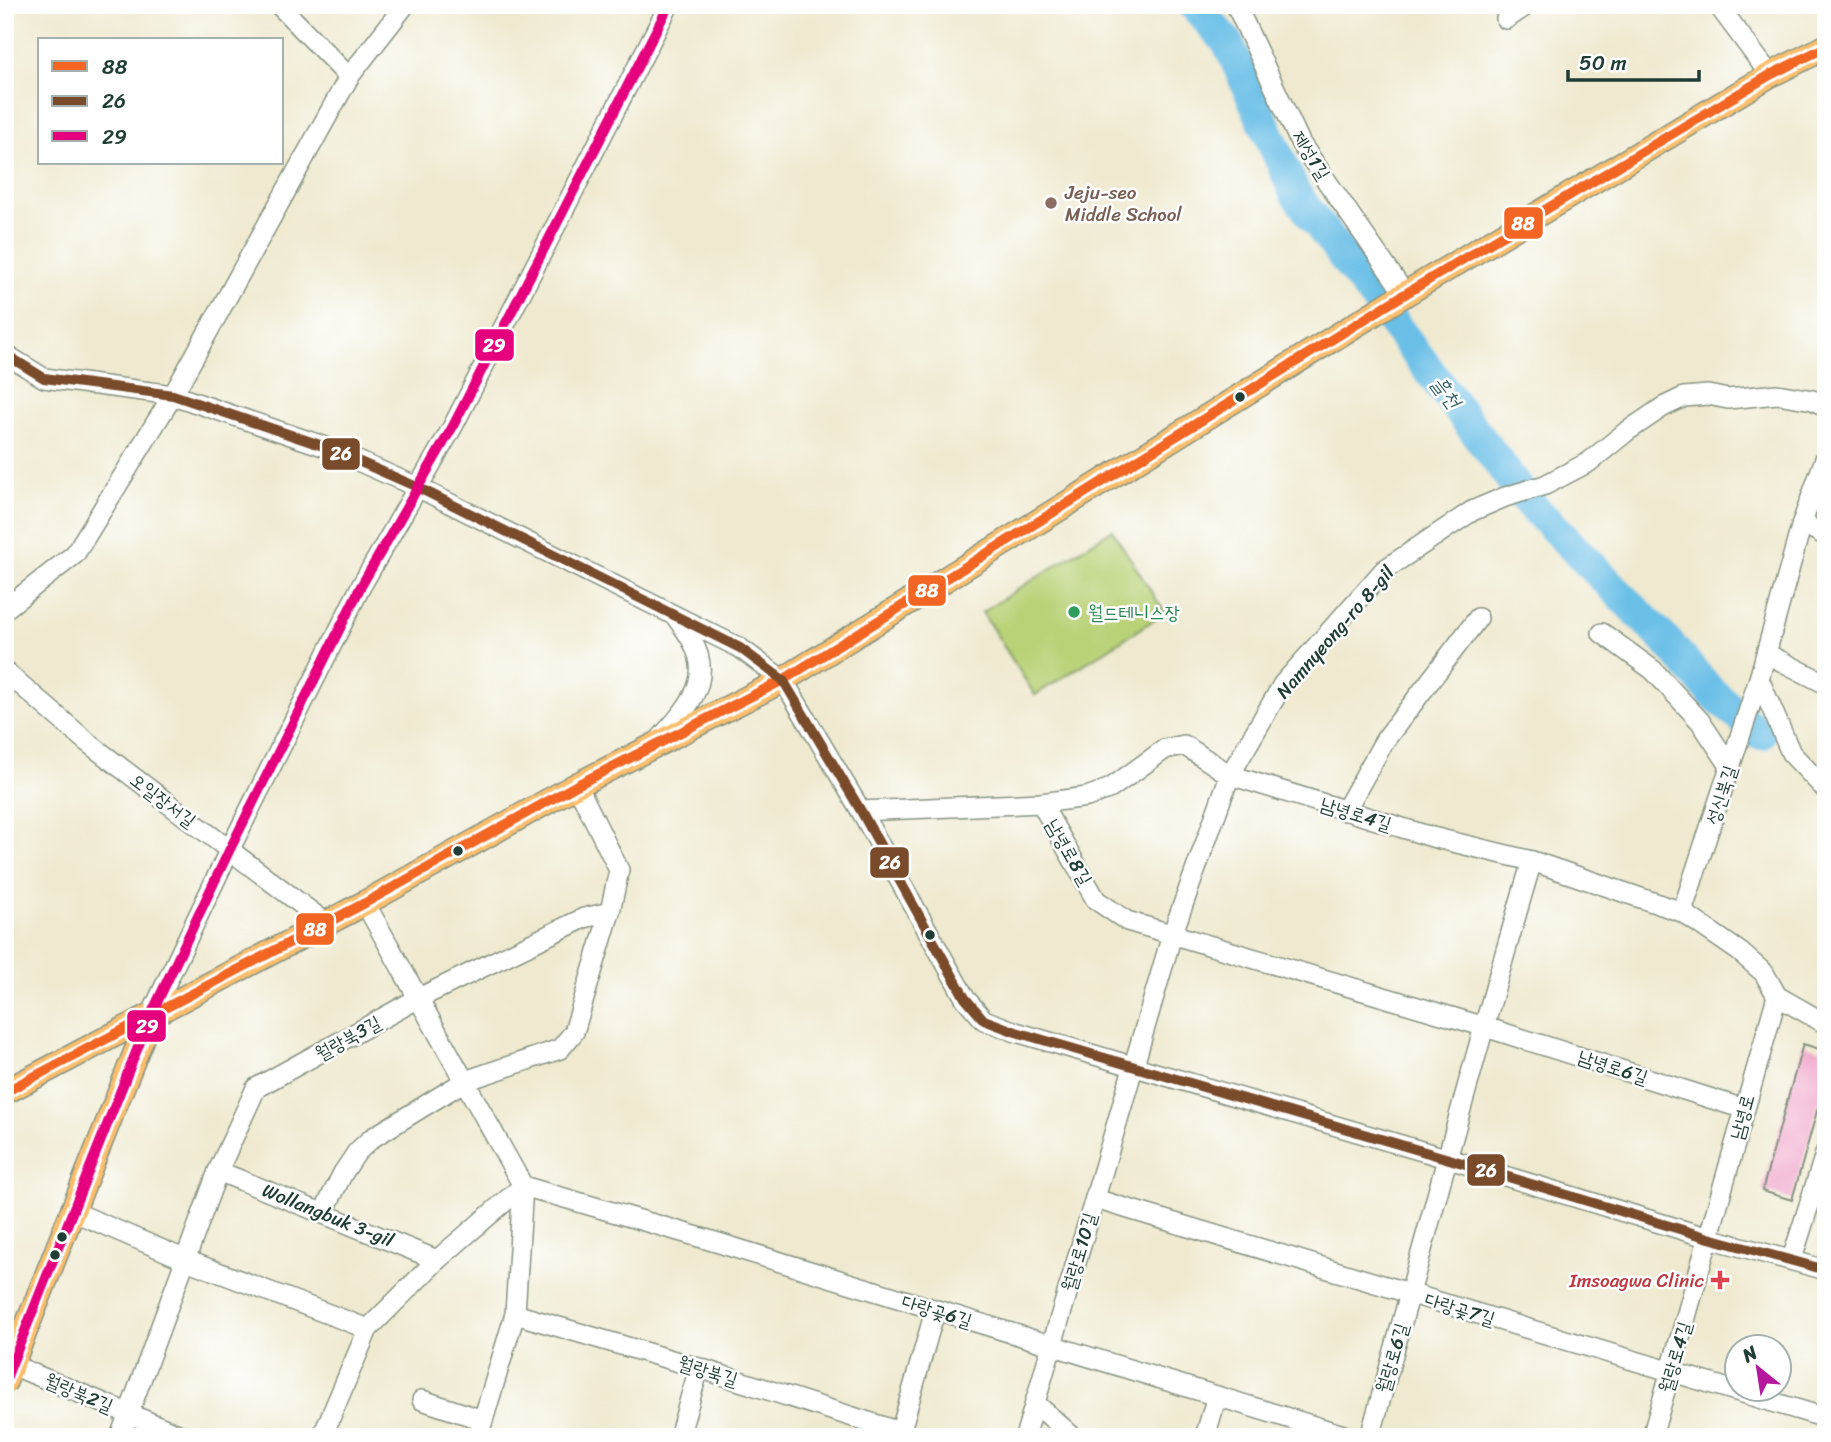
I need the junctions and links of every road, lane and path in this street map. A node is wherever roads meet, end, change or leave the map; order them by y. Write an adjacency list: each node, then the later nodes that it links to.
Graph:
1 (279, 5): 10 (street)
2 (405, 5): 10 (street)
3 (669, 5): 16 (street)
4 (1237, 5): 11 (street, 제성1길)
5 (1527, 5): 7 (street)
6 (1718, 5): 9 (street)
7 (1506, 19)
8 (1825, 48): 9 (main road)
9 (1770, 75): 11 (main road)
10 (349, 77): 13 (street)
11 (1405, 294): 26 (main road)
12 (5, 354): 13 (street)
13 (173, 395): 16 (street); 19 (street)
14 (1826, 407): 30 (street, Namnyeong-ro 8-gil)
15 (1826, 456): 17 (street, 성신북길)
16 (416, 487): 20 (street); 36 (street)
17 (1802, 523): 18 (street); 23 (street, 성신북길)
18 (1826, 536)
19 (5, 609)
20 (676, 616): 26 (street); 28 (street)
21 (1478, 618): 35 (street)
22 (1602, 633): 29 (street)
23 (1767, 654): 25 (street, 성신북길); 27 (street)
24 (5, 671): 36 (street, 오일장서길)
25 (1759, 679): 29 (street, 성신북길); 32 (street)
26 (783, 680): 28 (main road); 34 (street)
27 (1826, 684)
28 (652, 748): 31 (main road)
29 (1730, 766): 40 (street, 성신북길)
30 (1230, 775): 33 (street, 남녕로4길); 35 (street, 남녕로4길); 42 (street)
31 (577, 785): 38 (main road); 39 (street)
32 (1826, 790)
33 (1041, 803): 34 (street, 남녕로4길); 42 (street, 남녕로8길)
34 (861, 811): 48 (street)
35 (1345, 811): 37 (street, 남녕로4길)
36 (229, 850): 41 (street, 오일장서길); 45 (street)
37 (1532, 861): 40 (street, 남녕로4길); 47 (street)
38 (365, 903): 41 (main road); 44 (street)
39 (610, 912): 44 (street, 월랑북3길); 49 (street)
40 (1682, 912): 43 (street, 남녕로4길)
41 (326, 923): 45 (main road)
42 (1172, 935): 47 (street, 남녕로8길); 48 (street)
43 (1777, 996): 46 (street, 남녕로4길); 51 (street, 남녕로)
44 (418, 999): 49 (street); 54 (street, 월랑북3길)
45 (150, 1017): 50 (main road); 57 (main road)
46 (1826, 1024)
47 (1482, 1026): 51 (street, 남녕로6길); 53 (street)
48 (1133, 1067): 53 (street); 56 (street, 월랑로10길)
49 (465, 1081): 55 (street); 58 (street)
50 (5, 1091)
51 (1744, 1108): 59 (street, 남녕로)
52 (1826, 1151): 61 (street)
53 (1448, 1159): 59 (street); 64 (street, 월랑로6길)
54 (218, 1171): 58 (street, Wollangbuk 3-gil); 62 (street, 월랑북3길)
55 (523, 1186): 60 (street); 65 (street, 다랑곶6길); 66 (street)
56 (1095, 1199): 64 (street, 다랑곶7길); 68 (street, 월랑로10길)
57 (72, 1211): 62 (street); 71 (main road)
58 (323, 1213): 60 (street, Wollangbuk 3-gil)
59 (1709, 1238): 61 (street); 70 (street, 월랑로4길)
60 (437, 1259): 67 (street)
61 (1792, 1259): 63 (street)
62 (186, 1260): 67 (street); 75 (street, 월랑북3길)
63 (1826, 1270)
64 (1410, 1294): 70 (street, 다랑곶7길); 87 (street, 월랑로6길)
65 (935, 1311): 68 (street, 다랑곶6길); 78 (street)
66 (515, 1314): 69 (street, 월랑북길); 77 (street)
67 (368, 1329): 81 (street)
68 (1052, 1345): 72 (street, 다랑곶6길); 74 (street, 월랑로10길)
69 (699, 1368): 78 (street, 월랑북길); 82 (street)
70 (1671, 1371): 76 (street, 다랑곶7길); 88 (street, 월랑로4길)
71 (8, 1373): 75 (street, 월랑북2길)
72 (1217, 1396): 85 (street); 86 (street, 다랑곶6길)
73 (422, 1400): 77 (street)
74 (1035, 1403): 83 (street, 월랑로10길); 84 (street)
75 (130, 1414): 79 (street, 월랑북3길); 80 (street, 월랑북2길)
76 (1826, 1418)
77 (480, 1428)
78 (899, 1434)
79 (120, 1437)
80 (185, 1437)
81 (322, 1437)
82 (678, 1437)
83 (1025, 1437)
84 (1073, 1437)
85 (1205, 1437)
86 (1350, 1437)
87 (1370, 1437)
88 (1652, 1437)

